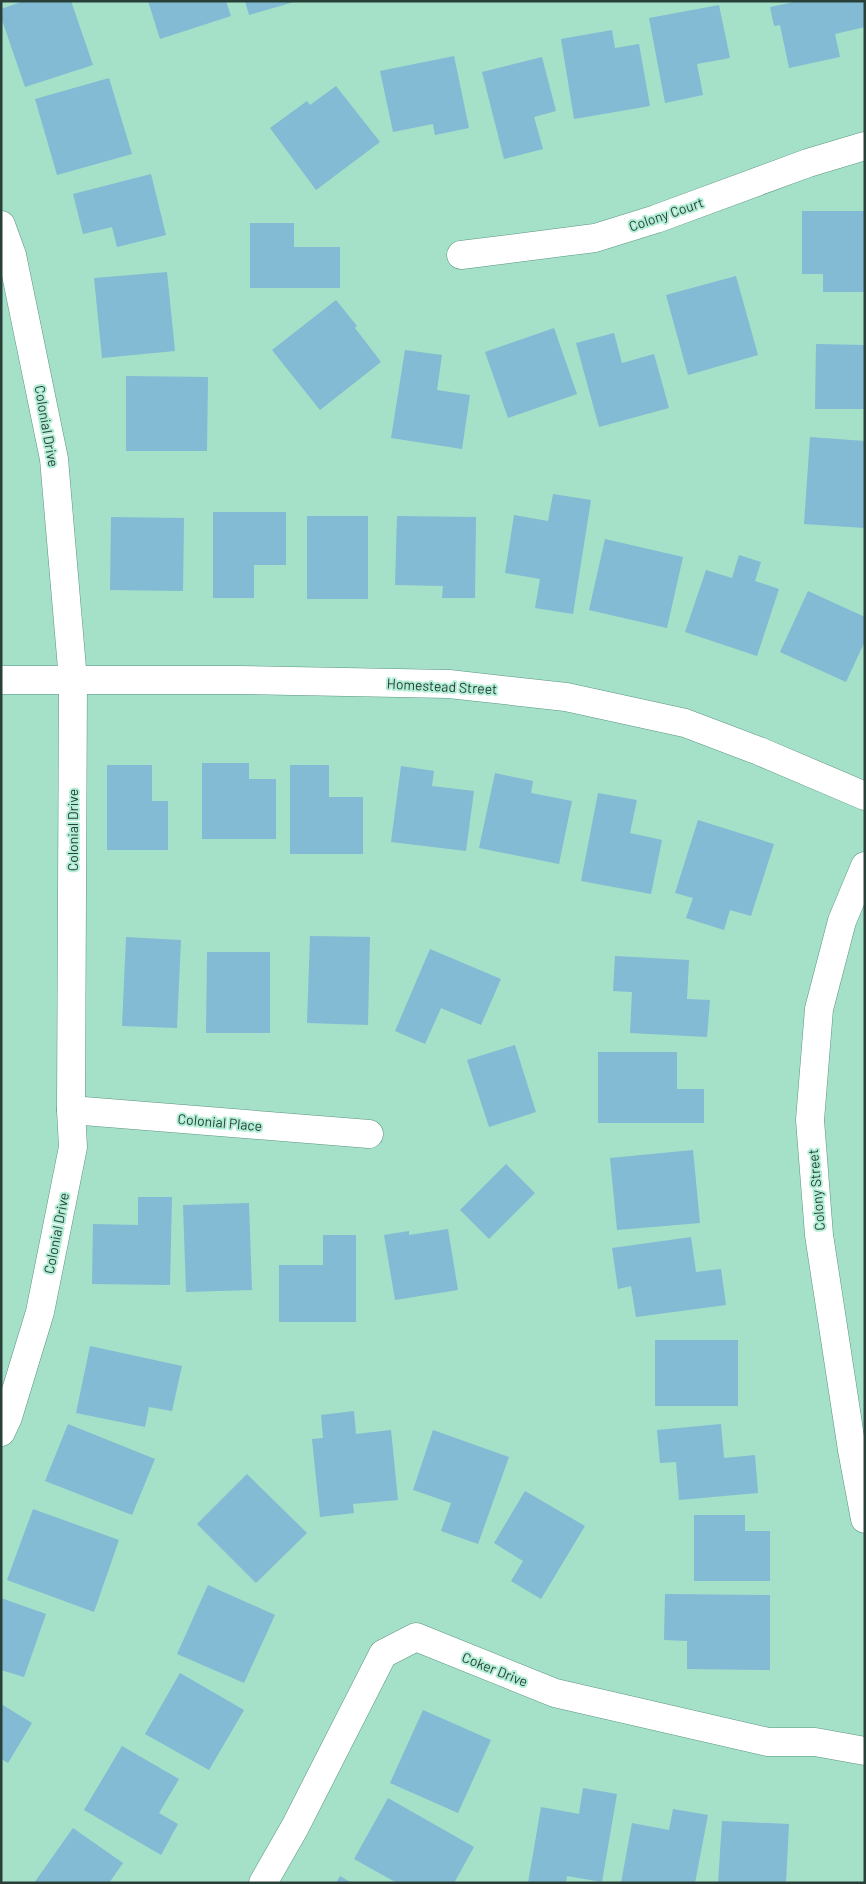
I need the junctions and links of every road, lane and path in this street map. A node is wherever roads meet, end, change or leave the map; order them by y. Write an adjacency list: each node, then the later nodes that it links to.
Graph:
1 (865, 146): 3 (street, Colony Court)
2 (1, 225): 5 (street, Colonial Drive)
3 (461, 255)
4 (1, 680): 5 (street, Homestead Street)
5 (73, 680): 6 (street, Homestead Street); 8 (street, Colonial Drive)
6 (865, 796)
7 (865, 866): 11 (street, Colony Street)
8 (71, 1110): 9 (street, Colonial Place); 10 (street, Colonial Drive)
9 (369, 1134)
10 (1, 1432)
11 (865, 1519)
12 (865, 1751): 13 (street, Coker Drive)
13 (263, 1883)

